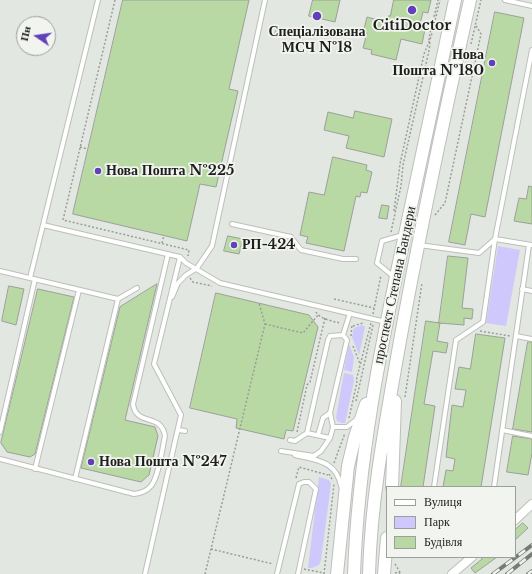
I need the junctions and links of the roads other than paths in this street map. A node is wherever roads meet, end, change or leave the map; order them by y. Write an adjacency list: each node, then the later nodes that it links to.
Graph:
1 (98, 0): 9 (lane)
2 (265, 0): 17 (lane)
3 (455, 0): 10 (main road, проспект Степана Бандери)
4 (505, 0): 6 (lane)
5 (477, 1): 12 (main road, проспект Степана Бандери)
6 (532, 6)
7 (532, 50): 11 (lane)
8 (232, 224): 16 (lane)
9 (43, 225): 14 (lane); 20 (lane)
10 (405, 234): 19 (main road, проспект Степана Бандери); 19 (lane)
11 (495, 238): 12 (lane); 13 (lane); 50 (lane)
12 (417, 245): 32 (main road, проспект Степана Бандери)
13 (530, 245): 22 (lane)
14 (168, 254): 15 (lane); 48 (lane)
15 (180, 257): 17 (lane); 26 (lane)
16 (356, 258)
17 (196, 268): 26 (lane); 27 (lane)
18 (0, 271): 20 (lane)
19 (396, 278): 28 (main road, проспект Степана Бандери)
20 (32, 279): 23 (lane); 40 (lane)
21 (137, 288): 25 (lane)
22 (522, 289): 24 (lane); 30 (lane)
23 (79, 290): 25 (lane); 47 (lane)
24 (532, 291)
25 (118, 299): 48 (lane)
26 (168, 306): 37 (lane)
27 (350, 313): 28 (lane); 29 (lane)
28 (386, 322): 33 (main road, проспект Степана Бандери)
29 (343, 335): 34 (lane); 41 (lane)
30 (516, 336): 31 (lane); 38 (lane)
31 (532, 339)
32 (396, 364): 49 (main road); 64 (main road, проспект Степана Бандери)
33 (376, 376): 35 (main road); 63 (main road, проспект Степана Бандери)
34 (330, 412): 36 (lane); 42 (lane)
35 (362, 415): 36 (lane); 52 (main road)
36 (333, 427): 44 (lane)
37 (179, 430): 39 (lane); 58 (lane)
38 (502, 430): 43 (lane); 51 (lane)
39 (185, 431)
40 (0, 432)
41 (307, 433): 42 (lane); 45 (lane)
42 (318, 435): 44 (lane)
43 (532, 436)
44 (330, 438): 52 (lane)
45 (292, 441)
46 (0, 459): 47 (lane)
47 (36, 469): 48 (lane)
48 (75, 479)
49 (392, 486)
50 (434, 486)
51 (494, 486)
52 (344, 502): 55 (main road)
53 (532, 504): 54 (street)
54 (516, 519)
55 (341, 536): 61 (lane); 62 (main road)
56 (386, 550): 65 (main road)
57 (471, 558): 66 (street)
58 (145, 574)
59 (276, 574): 60 (lane)
60 (298, 574)
61 (333, 574)
62 (337, 574)
63 (354, 574)
64 (369, 574)
65 (384, 574)
66 (452, 574)

